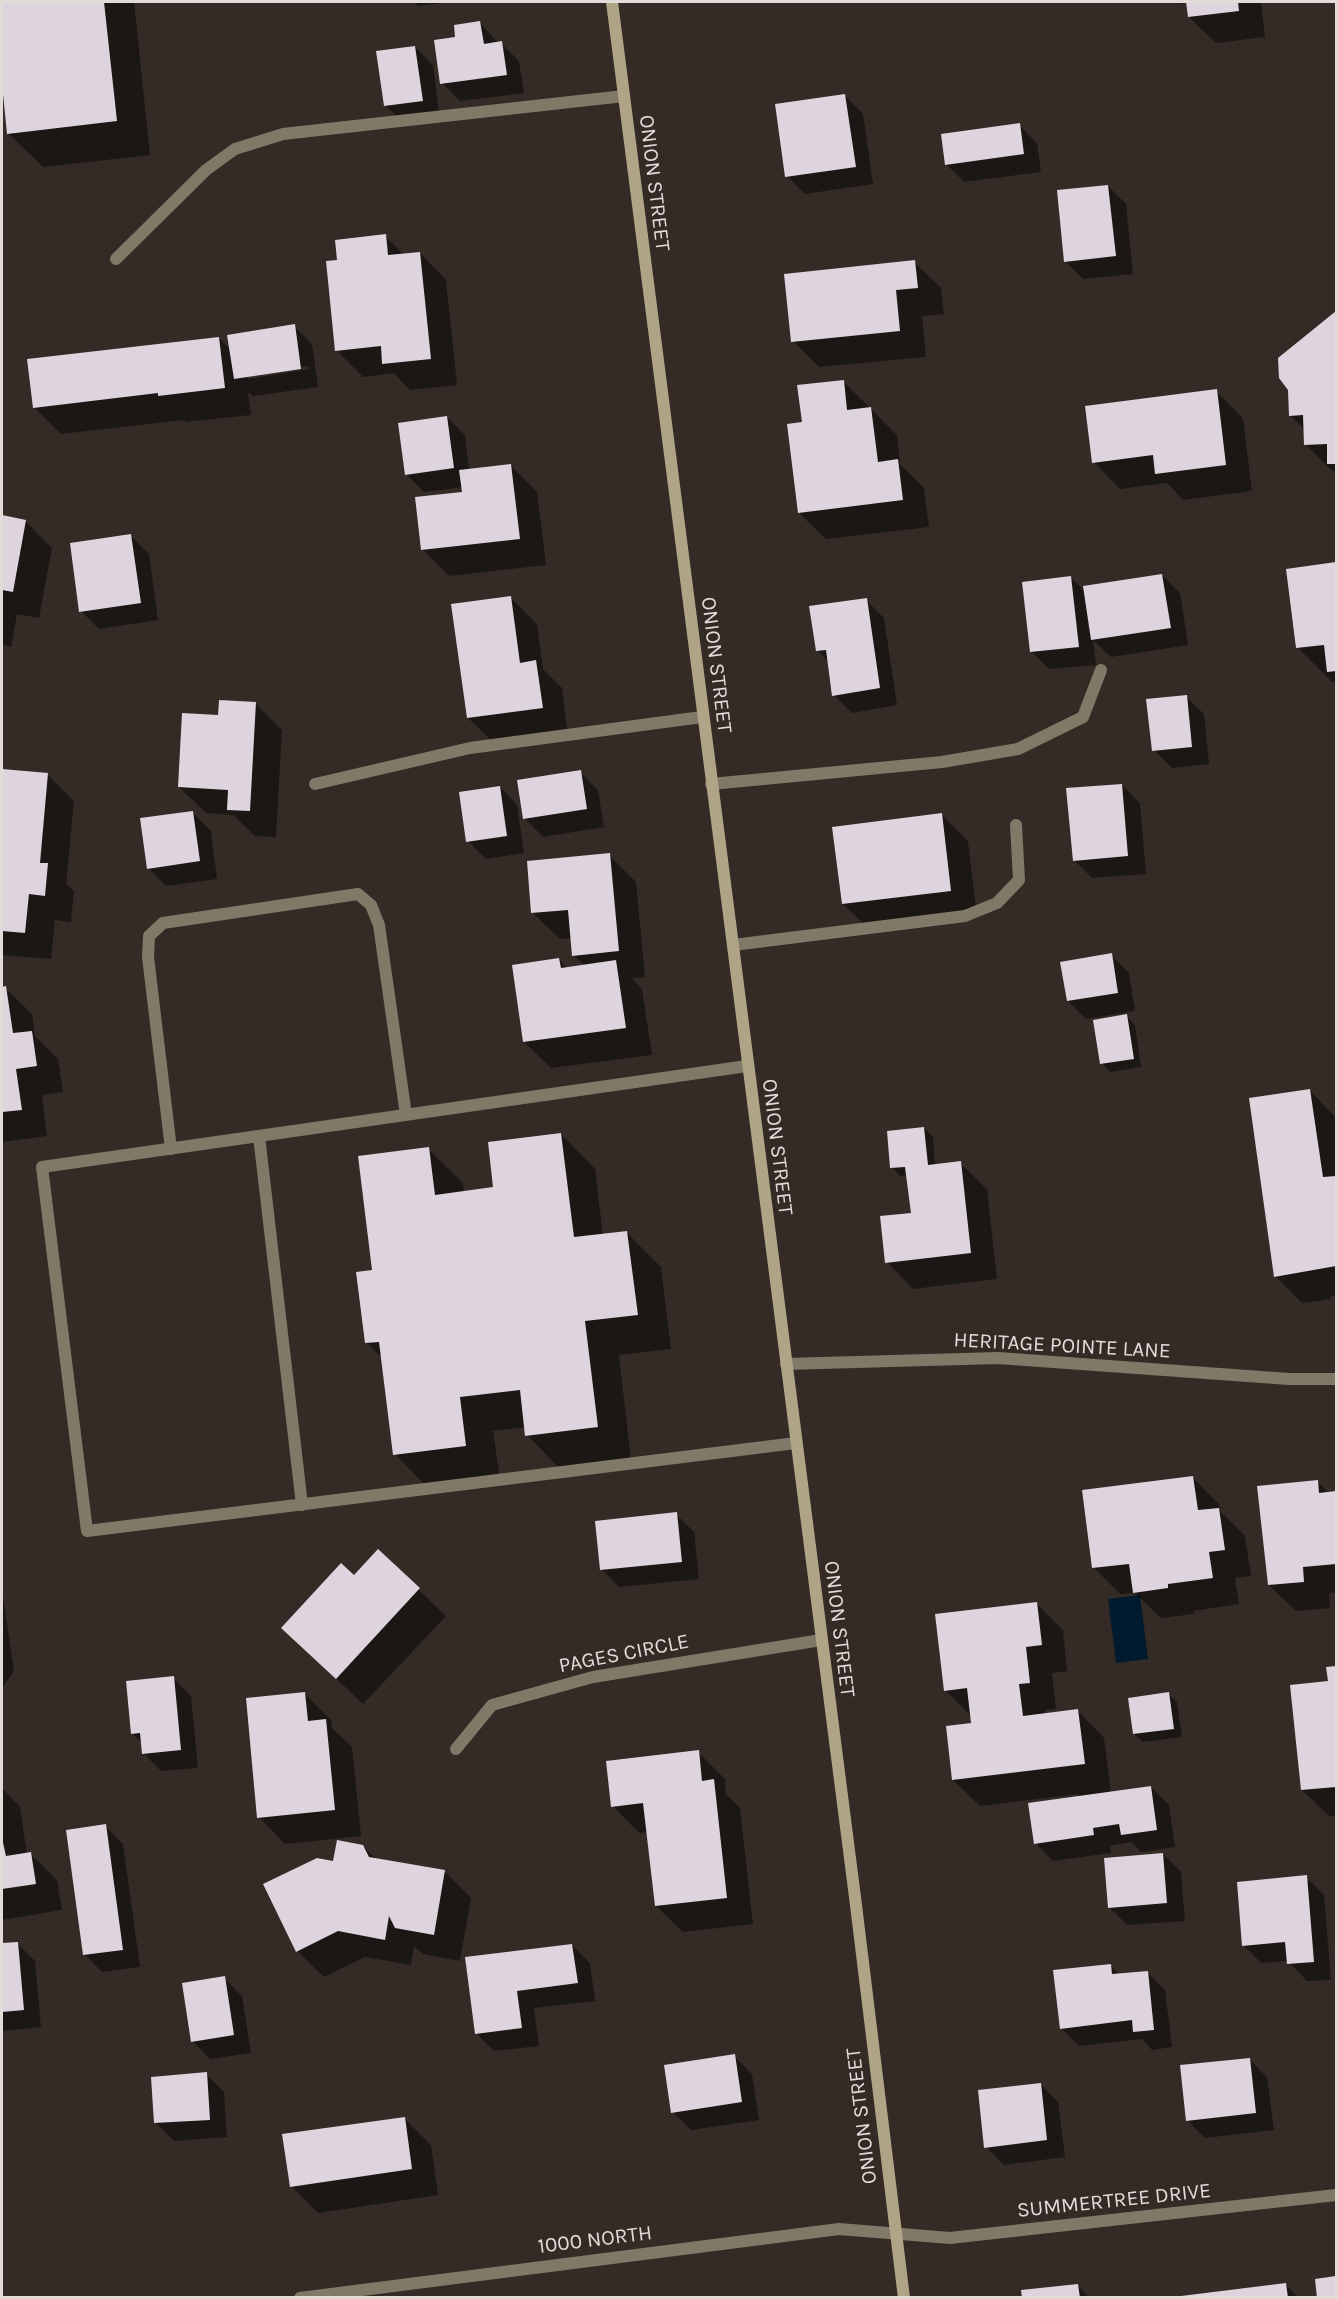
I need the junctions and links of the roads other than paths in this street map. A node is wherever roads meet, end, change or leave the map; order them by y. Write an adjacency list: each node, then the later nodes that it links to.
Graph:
1 (612, 2): 2 (street, ONION STREET)
2 (624, 96): 3 (street); 5 (street, ONION STREET)
3 (116, 259)
4 (1101, 670): 7 (street)
5 (702, 717): 6 (street); 7 (street, ONION STREET)
6 (315, 784)
7 (711, 784): 9 (street, ONION STREET)
8 (1017, 825): 9 (street)
9 (733, 945): 10 (street, ONION STREET)
10 (747, 1066): 11 (street); 14 (street, ONION STREET)
11 (406, 1115): 12 (street); 13 (street)
12 (259, 1136): 13 (street); 17 (street)
13 (171, 1149): 17 (street)
14 (786, 1364): 15 (street, HERITAGE POINTE LANE); 16 (street, ONION STREET)
15 (1336, 1379)
16 (796, 1443): 17 (street); 18 (street, ONION STREET)
17 (302, 1505)
18 (821, 1640): 19 (street, PAGES CIRCLE); 21 (street, ONION STREET)
19 (456, 1749)
20 (1336, 2195): 21 (street, SUMMERTREE DRIVE)
21 (896, 2235): 22 (street, 1000 NORTH); 23 (street, ONION STREET)
22 (300, 2298)
23 (904, 2298)

